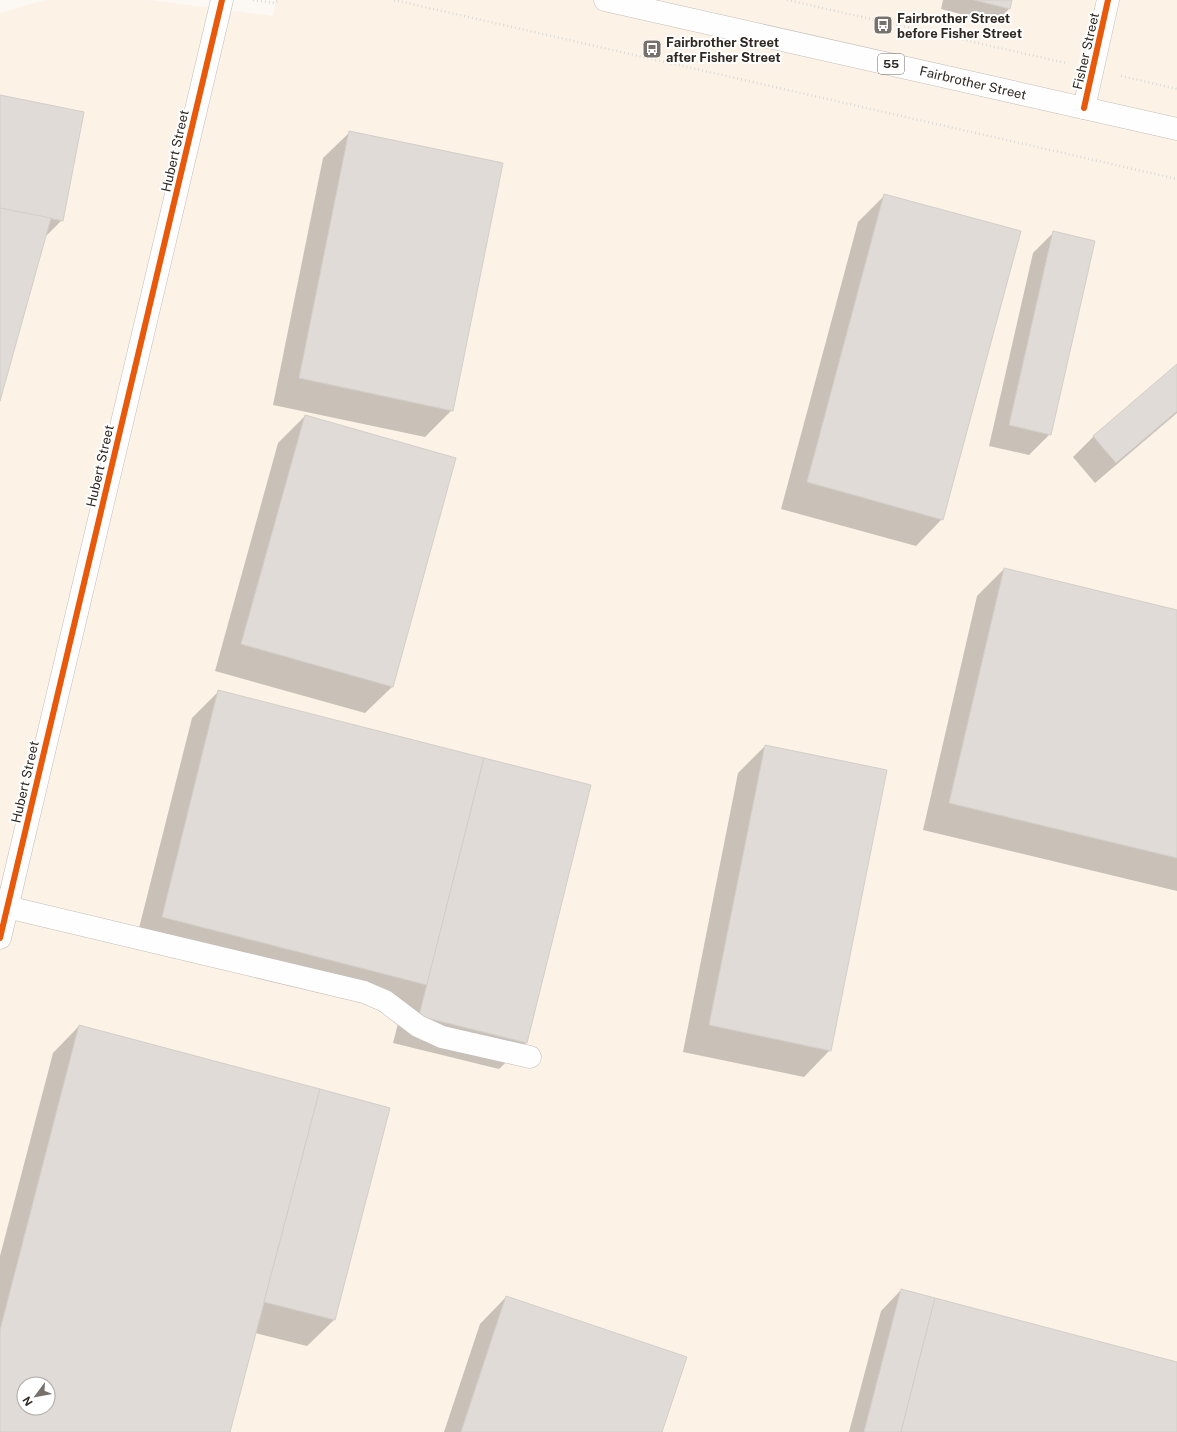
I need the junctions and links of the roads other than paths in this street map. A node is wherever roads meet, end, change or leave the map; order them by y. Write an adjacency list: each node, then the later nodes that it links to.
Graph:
1 (222, 0): 6 (street, Hubert Street)
2 (605, 0): 4 (street, Fairbrother Street / 55)
3 (1108, 0): 4 (street, Fisher Street)
4 (1084, 108): 5 (street, Fairbrother Street / 55)
5 (1177, 129)
6 (7, 907): 7 (street, Hubert Street); 8 (street)
7 (0, 938)
8 (530, 1057)

